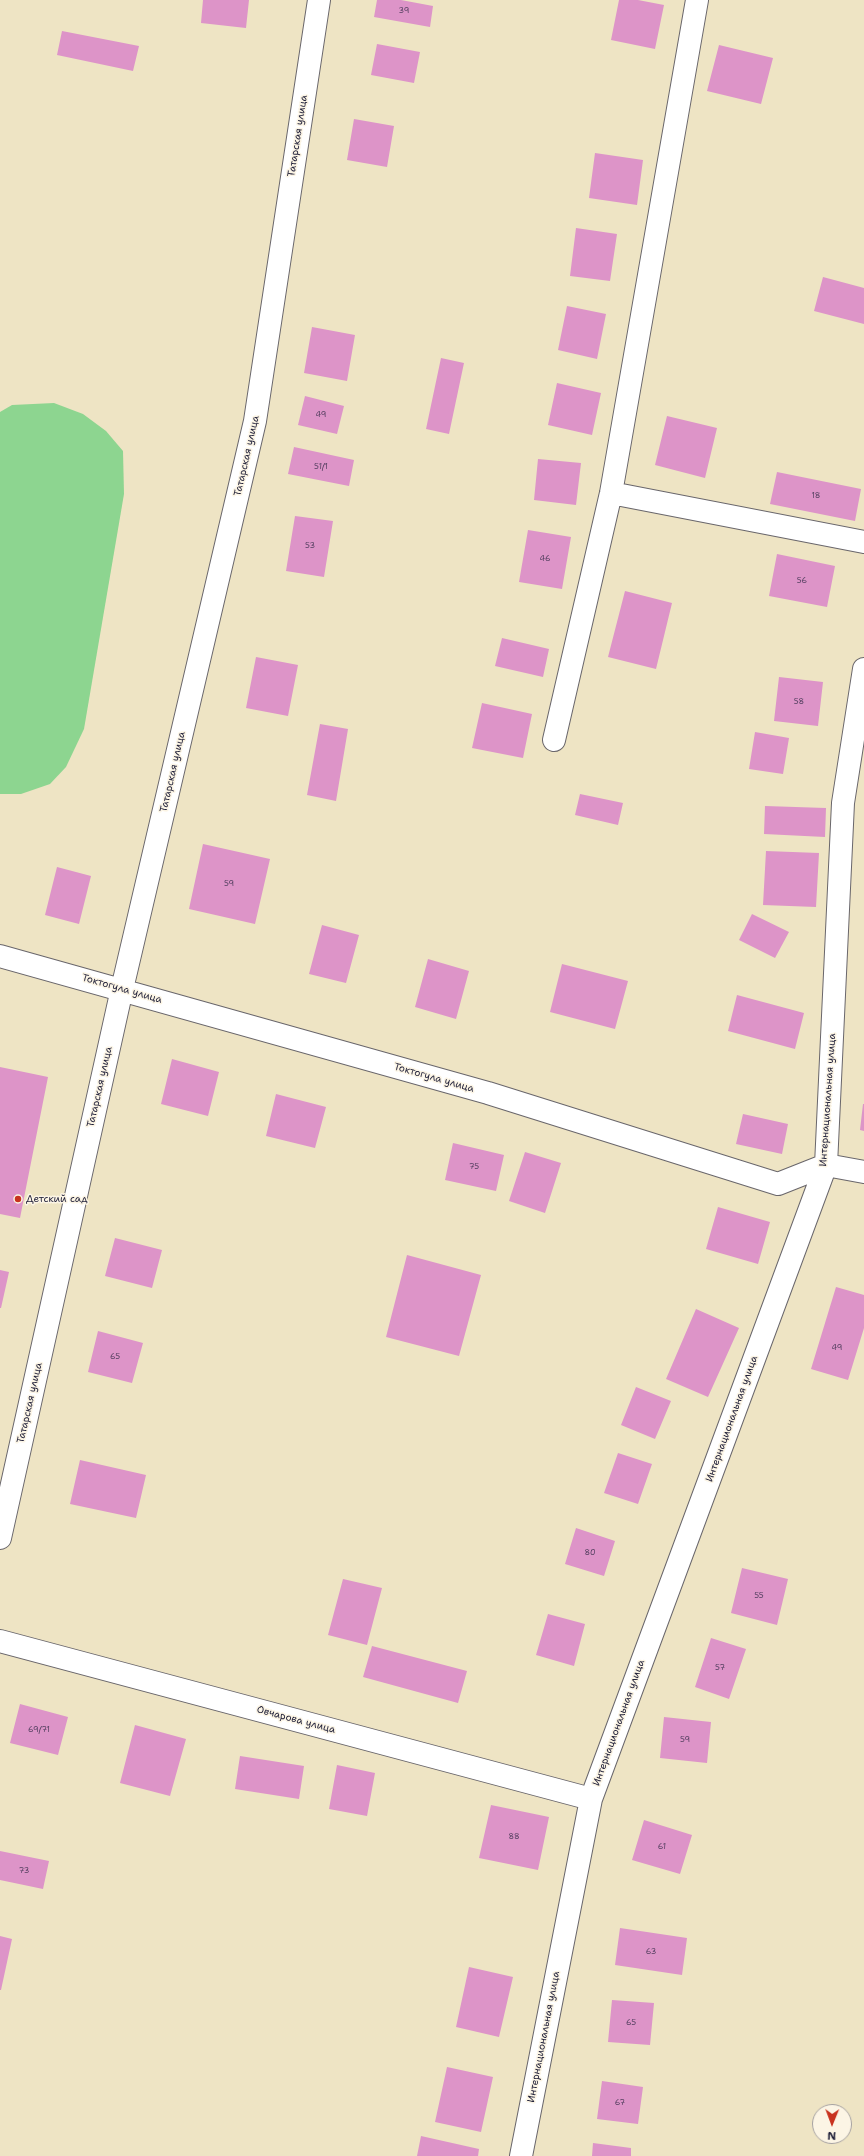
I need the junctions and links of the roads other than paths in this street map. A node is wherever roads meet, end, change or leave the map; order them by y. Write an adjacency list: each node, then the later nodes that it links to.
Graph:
1 (319, 0): 8 (street, Татарская улица)
2 (697, 0): 3 (street)
3 (612, 493): 4 (street); 6 (street)
4 (864, 542)
5 (864, 669): 9 (street, Интернациональная улица)
6 (554, 740)
7 (0, 956): 8 (street, Токтогула улица)
8 (122, 989): 9 (street, Токтогула улица); 11 (street, Татарская улица)
9 (826, 1164): 10 (street); 13 (street, Интернациональная улица)
10 (864, 1172)
11 (0, 1538)
12 (0, 1641): 13 (street, Овчарова улица)
13 (591, 1799): 14 (street, Интернациональная улица)
14 (521, 2156)

